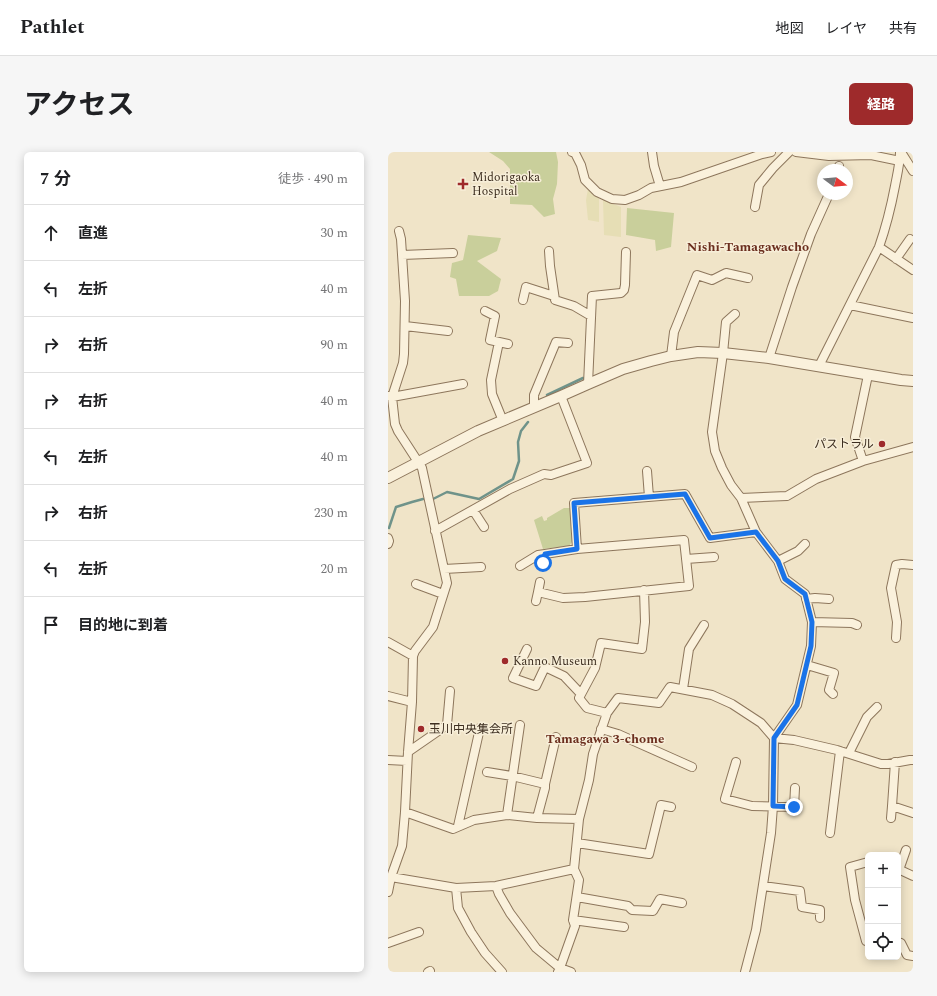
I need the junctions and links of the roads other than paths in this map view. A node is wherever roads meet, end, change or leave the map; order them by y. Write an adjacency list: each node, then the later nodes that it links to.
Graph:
1 (572, 152): 11 (street)
2 (652, 152): 11 (street)
3 (771, 152): 7 (street)
4 (789, 152): 13 (street)
5 (796, 152): 8 (street)
6 (900, 152): 9 (street); 10 (street)
7 (762, 153): 11 (street)
8 (846, 154): 9 (street)
9 (900, 161): 16 (street)
10 (912, 167)
11 (660, 186)
12 (826, 200): 38 (street)
13 (755, 207)
14 (399, 231): 20 (street)
15 (910, 239): 21 (street)
16 (879, 247): 21 (street); 26 (street)
17 (549, 251): 24 (street)
18 (626, 252): 29 (street)
19 (453, 253): 20 (street)
20 (402, 255): 31 (street)
21 (896, 259): 22 (street)
22 (913, 270)
23 (748, 278): 37 (street)
24 (554, 296): 25 (street); 29 (street)
25 (523, 300)
26 (850, 305): 30 (street); 39 (street)
27 (485, 311): 33 (street)
28 (735, 314): 36 (street)
29 (591, 316): 43 (street)
30 (913, 318)
31 (405, 326): 32 (street); 44 (street)
32 (448, 331)
33 (499, 342): 35 (street); 47 (street)
34 (568, 343): 46 (street)
35 (508, 344)
36 (724, 352): 37 (street); 38 (street); 54 (street)
37 (671, 356): 43 (street)
38 (769, 358): 39 (street)
39 (819, 366): 40 (street)
40 (868, 375): 41 (street); 49 (street)
41 (913, 381)
42 (463, 384): 44 (street)
43 (588, 384): 45 (street)
44 (390, 396): 50 (street)
45 (561, 396): 46 (street); 55 (street)
46 (534, 407): 47 (street)
47 (503, 421): 50 (street)
48 (913, 447): 49 (street)
49 (863, 461): 54 (street)
50 (418, 462): 52 (street); 57 (street)
51 (647, 471): 53 (street)
52 (388, 478)
53 (650, 497): 58 (street); 62 (street)
54 (741, 498): 58 (street)
55 (473, 510): 56 (street); 57 (street)
56 (484, 527)
57 (435, 531): 71 (street)
58 (756, 532): 66 (street)
59 (388, 538): 60 (street)
60 (388, 544)
61 (805, 544): 66 (street)
62 (577, 549): 63 (street); 65 (street)
63 (545, 554): 67 (street); 69 (street)
64 (714, 557): 65 (street)
65 (686, 559): 74 (street)
66 (778, 561): 77 (street)
67 (543, 563)
68 (913, 565): 83 (street)
69 (520, 566)
70 (481, 567): 71 (street)
71 (444, 569): 76 (street)
72 (540, 582): 75 (street)
73 (416, 584): 76 (street)
74 (644, 590): 75 (street); 90 (street)
75 (538, 592): 79 (street)
76 (444, 594): 86 (street)
77 (806, 599): 78 (street); 80 (street)
78 (829, 599)
79 (536, 601)
80 (812, 622): 81 (street); 87 (street)
81 (856, 624)
82 (704, 625): 88 (street)
83 (896, 638)
84 (388, 642): 86 (street)
85 (527, 649): 90 (street)
86 (413, 656): 93 (street)
87 (807, 665): 91 (street); 100 (street)
88 (683, 690): 95 (street); 100 (street)
89 (450, 692): 102 (street)
90 (581, 694): 95 (street)
91 (834, 694)
92 (388, 696): 93 (street)
93 (412, 702): 102 (street)
94 (878, 707): 103 (street)
95 (607, 713): 98 (street)
96 (520, 725): 111 (street)
97 (480, 728): 123 (street)
98 (602, 729): 109 (street); 122 (street)
99 (556, 737): 112 (street)
100 (774, 738): 101 (street); 114 (street)
101 (840, 751): 103 (street); 124 (street)
102 (408, 752): 106 (street)
103 (849, 753): 108 (street)
104 (388, 760): 106 (street)
105 (913, 760): 108 (street)
106 (407, 762): 117 (street)
107 (736, 762): 114 (street)
108 (895, 762): 115 (street)
109 (692, 767)
110 (487, 772): 111 (street)
111 (512, 776): 112 (street); 119 (street)
112 (545, 784): 120 (street)
113 (795, 788): 114 (street)
114 (773, 806): 134 (street)
115 (892, 806): 118 (street); 121 (street)
116 (671, 807): 125 (street)
117 (405, 812): 123 (street); 132 (street)
118 (913, 813)
119 (507, 815): 120 (street); 123 (street)
120 (537, 818): 122 (street)
121 (891, 818)
122 (579, 819): 125 (street)
123 (458, 826)
124 (830, 833)
125 (577, 843): 129 (street)
126 (906, 850): 128 (street)
127 (865, 863): 143 (street)
128 (901, 864)
129 (574, 869): 133 (street); 137 (street)
130 (901, 870): 131 (street)
131 (913, 876)
132 (392, 878): 135 (street); 136 (street)
133 (496, 886): 135 (street); 147 (street)
134 (763, 886): 139 (street); 150 (street)
135 (456, 888): 148 (street)
136 (388, 892)
137 (577, 897): 138 (street); 140 (street)
138 (682, 903)
139 (820, 918)
140 (573, 920): 141 (street); 147 (street)
141 (624, 927)
142 (419, 932): 144 (street)
143 (865, 937)
144 (388, 943)
145 (901, 943): 146 (street)
146 (913, 956)
147 (559, 970): 149 (street)
148 (502, 972)
149 (571, 972)
150 (745, 972)

